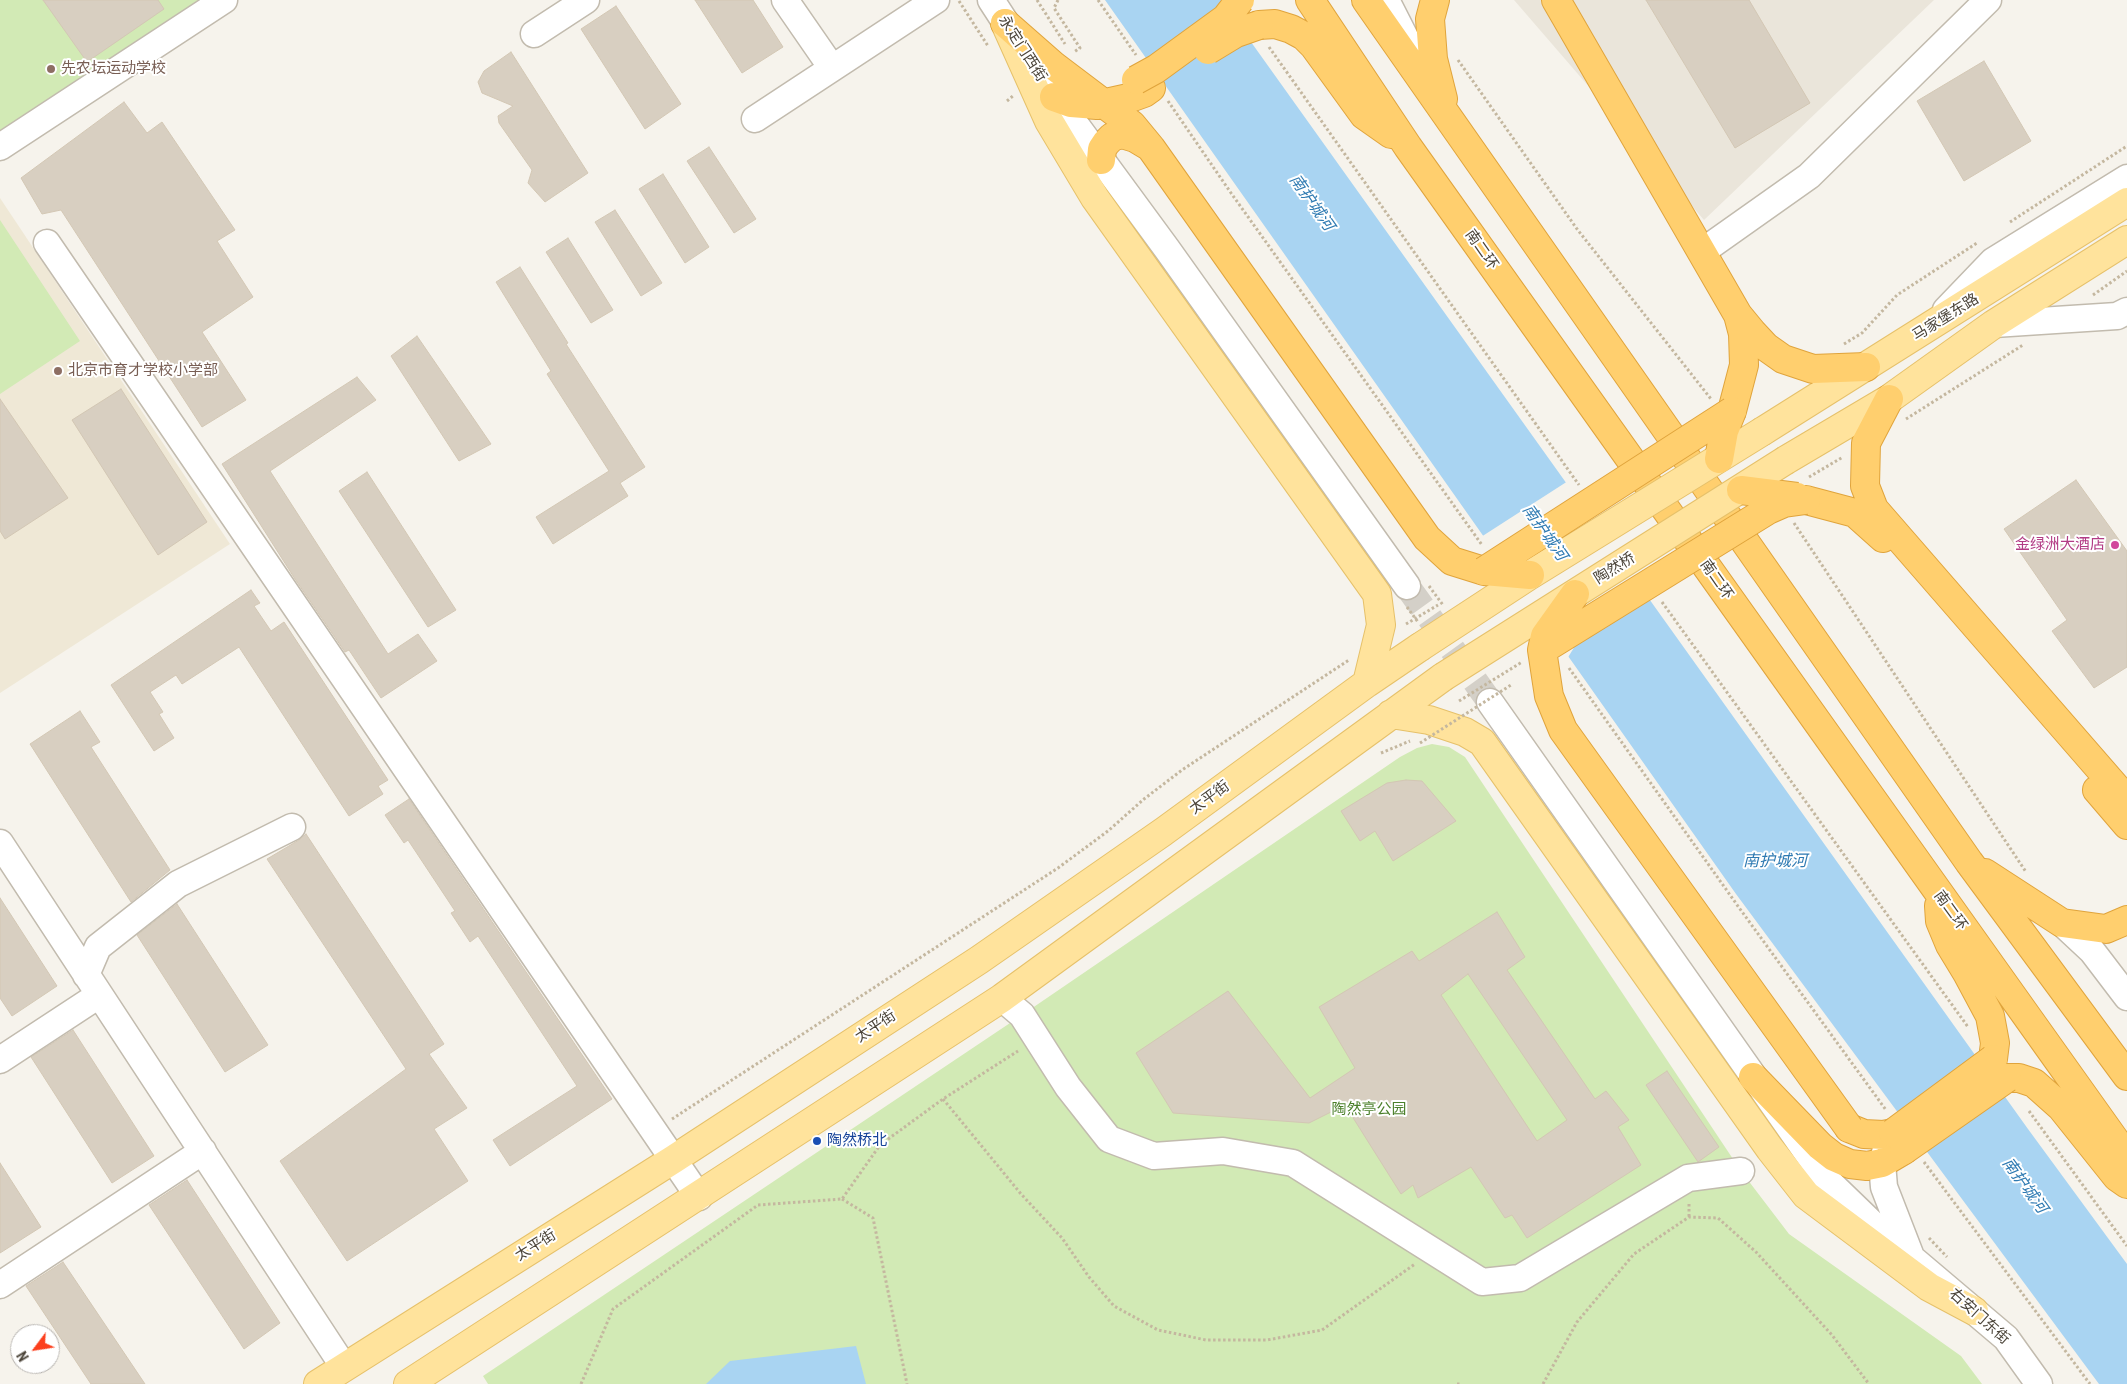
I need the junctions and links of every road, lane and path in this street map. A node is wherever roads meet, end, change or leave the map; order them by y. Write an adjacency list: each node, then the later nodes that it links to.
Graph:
1 (224, 0): 26 (street)
2 (586, 0): 17 (street)
3 (785, 0): 20 (street)
4 (936, 0): 20 (street)
5 (990, 0): 16 (street, 永定门西街)
6 (1037, 0): 21 (path)
7 (1058, 0): 19 (path)
8 (1098, 0): 22 (path)
9 (1240, 0): 22 (highway, bridge)
10 (1310, 0): 27 (highway, 南二环)
11 (1366, 0): 24 (highway)
12 (1386, 0): 24 (street)
13 (1435, 0): 24 (highway)
14 (1556, 0): 33 (highway)
15 (1988, 0): 33 (street)
16 (1006, 23): 21 (highway); 55 (main road)
17 (534, 34)
18 (1263, 35): 22 (highway, bridge); 27 (highway); 48 (path)
19 (1080, 48)
20 (832, 68): 25 (street)
21 (1066, 77): 22 (highway); 23 (highway); 29 (street)
22 (1146, 83): 23 (highway); 28 (highway); 49 (path)
23 (1103, 104): 28 (highway)
24 (1447, 116): 68 (highway)
25 (755, 119)
26 (0, 147)
27 (1408, 147): 69 (highway, 南二环)
28 (1151, 148): 29 (highway); 49 (highway)
29 (1101, 160): 51 (street)
30 (2121, 190): 40 (main road, 马家堡东路)
31 (2127, 240): 38 (main road, 马家堡东路)
32 (47, 243): 83 (street)
33 (1703, 251): 37 (highway)
34 (2127, 271): 35 (path)
35 (2090, 298)
36 (2127, 311): 38 (street)
37 (1738, 316): 40 (highway); 42 (highway)
38 (1994, 324): 41 (main road, 马家堡东路)
39 (2030, 340): 41 (path)
40 (1866, 367): 44 (main road, 马家堡东路, bridge)
41 (1896, 409): 43 (highway); 45 (main road, 马家堡东路)
42 (1732, 411): 44 (highway, bridge); 49 (highway, bridge)
43 (1866, 442): 46 (path); 64 (highway)
44 (1719, 458): 50 (main road, bridge)
45 (1786, 460): 47 (main road, 陶然桥, bridge)
46 (1806, 489): 47 (highway, bridge); 56 (highway, bridge); 65 (highway)
47 (1740, 490): 52 (main road, 陶然桥, bridge)
48 (1584, 493)
49 (1484, 560): 50 (highway, bridge)
50 (1530, 575): 58 (main road, 太平街, bridge)
51 (1417, 584): 54 (path)
52 (1575, 594): 56 (highway, bridge); 62 (main road, 陶然桥, bridge)
53 (1657, 596): 75 (path)
54 (1444, 606)
55 (1376, 643): 58 (main road); 83 (path)
56 (1553, 656): 61 (path, bridge); 84 (path); 84 (highway, bridge)
57 (1490, 671): 60 (path)
58 (1367, 683): 87 (main road, 太平街)
59 (1511, 685): 63 (path, bridge)
60 (1498, 691): 80 (street, 右安门东街)
61 (1459, 701)
62 (1390, 714): 74 (main road); 96 (main road)
63 (1420, 743)
64 (2127, 800)
65 (2127, 825)
66 (292, 827): 72 (street)
67 (0, 843): 72 (street)
68 (1969, 862): 71 (highway); 79 (highway)
69 (1937, 892): 78 (highway); 86 (highway, 南二环)
70 (2127, 920): 71 (highway)
71 (2062, 923): 73 (street)
72 (92, 985): 77 (street); 85 (street)
73 (2127, 997)
74 (1002, 998): 76 (street); 90 (main road)
75 (1969, 1029)
76 (1038, 1038): 81 (path); 93 (street)
77 (0, 1060)
78 (2000, 1068): 84 (highway, bridge); 89 (highway)
79 (2127, 1076)
80 (1753, 1077): 84 (highway); 94 (street, 右安门东街)
81 (942, 1098): 91 (path); 93 (path)
82 (2028, 1110): 92 (path)
83 (655, 1131): 87 (street)
84 (1898, 1144): 94 (street); 105 (path)
85 (203, 1151): 95 (street); 97 (street)
86 (2127, 1157)
87 (674, 1159): 90 (street); 97 (main road, 太平街)
88 (1741, 1171): 93 (street)
89 (2127, 1184)
90 (699, 1197): 99 (main road)
91 (842, 1198): 100 (path); 101 (path)
92 (2127, 1246)
93 (1434, 1251)
94 (1911, 1257): 96 (street, 右安门东街)
95 (0, 1285)
96 (1974, 1311): 104 (street, 右安门东街)
97 (344, 1367): 98 (main road, 太平街)
98 (318, 1384)
99 (408, 1384)
100 (581, 1384)
101 (907, 1384)
102 (1543, 1384): 103 (path)
103 (1869, 1384)
104 (2039, 1384)
105 (2090, 1384)

